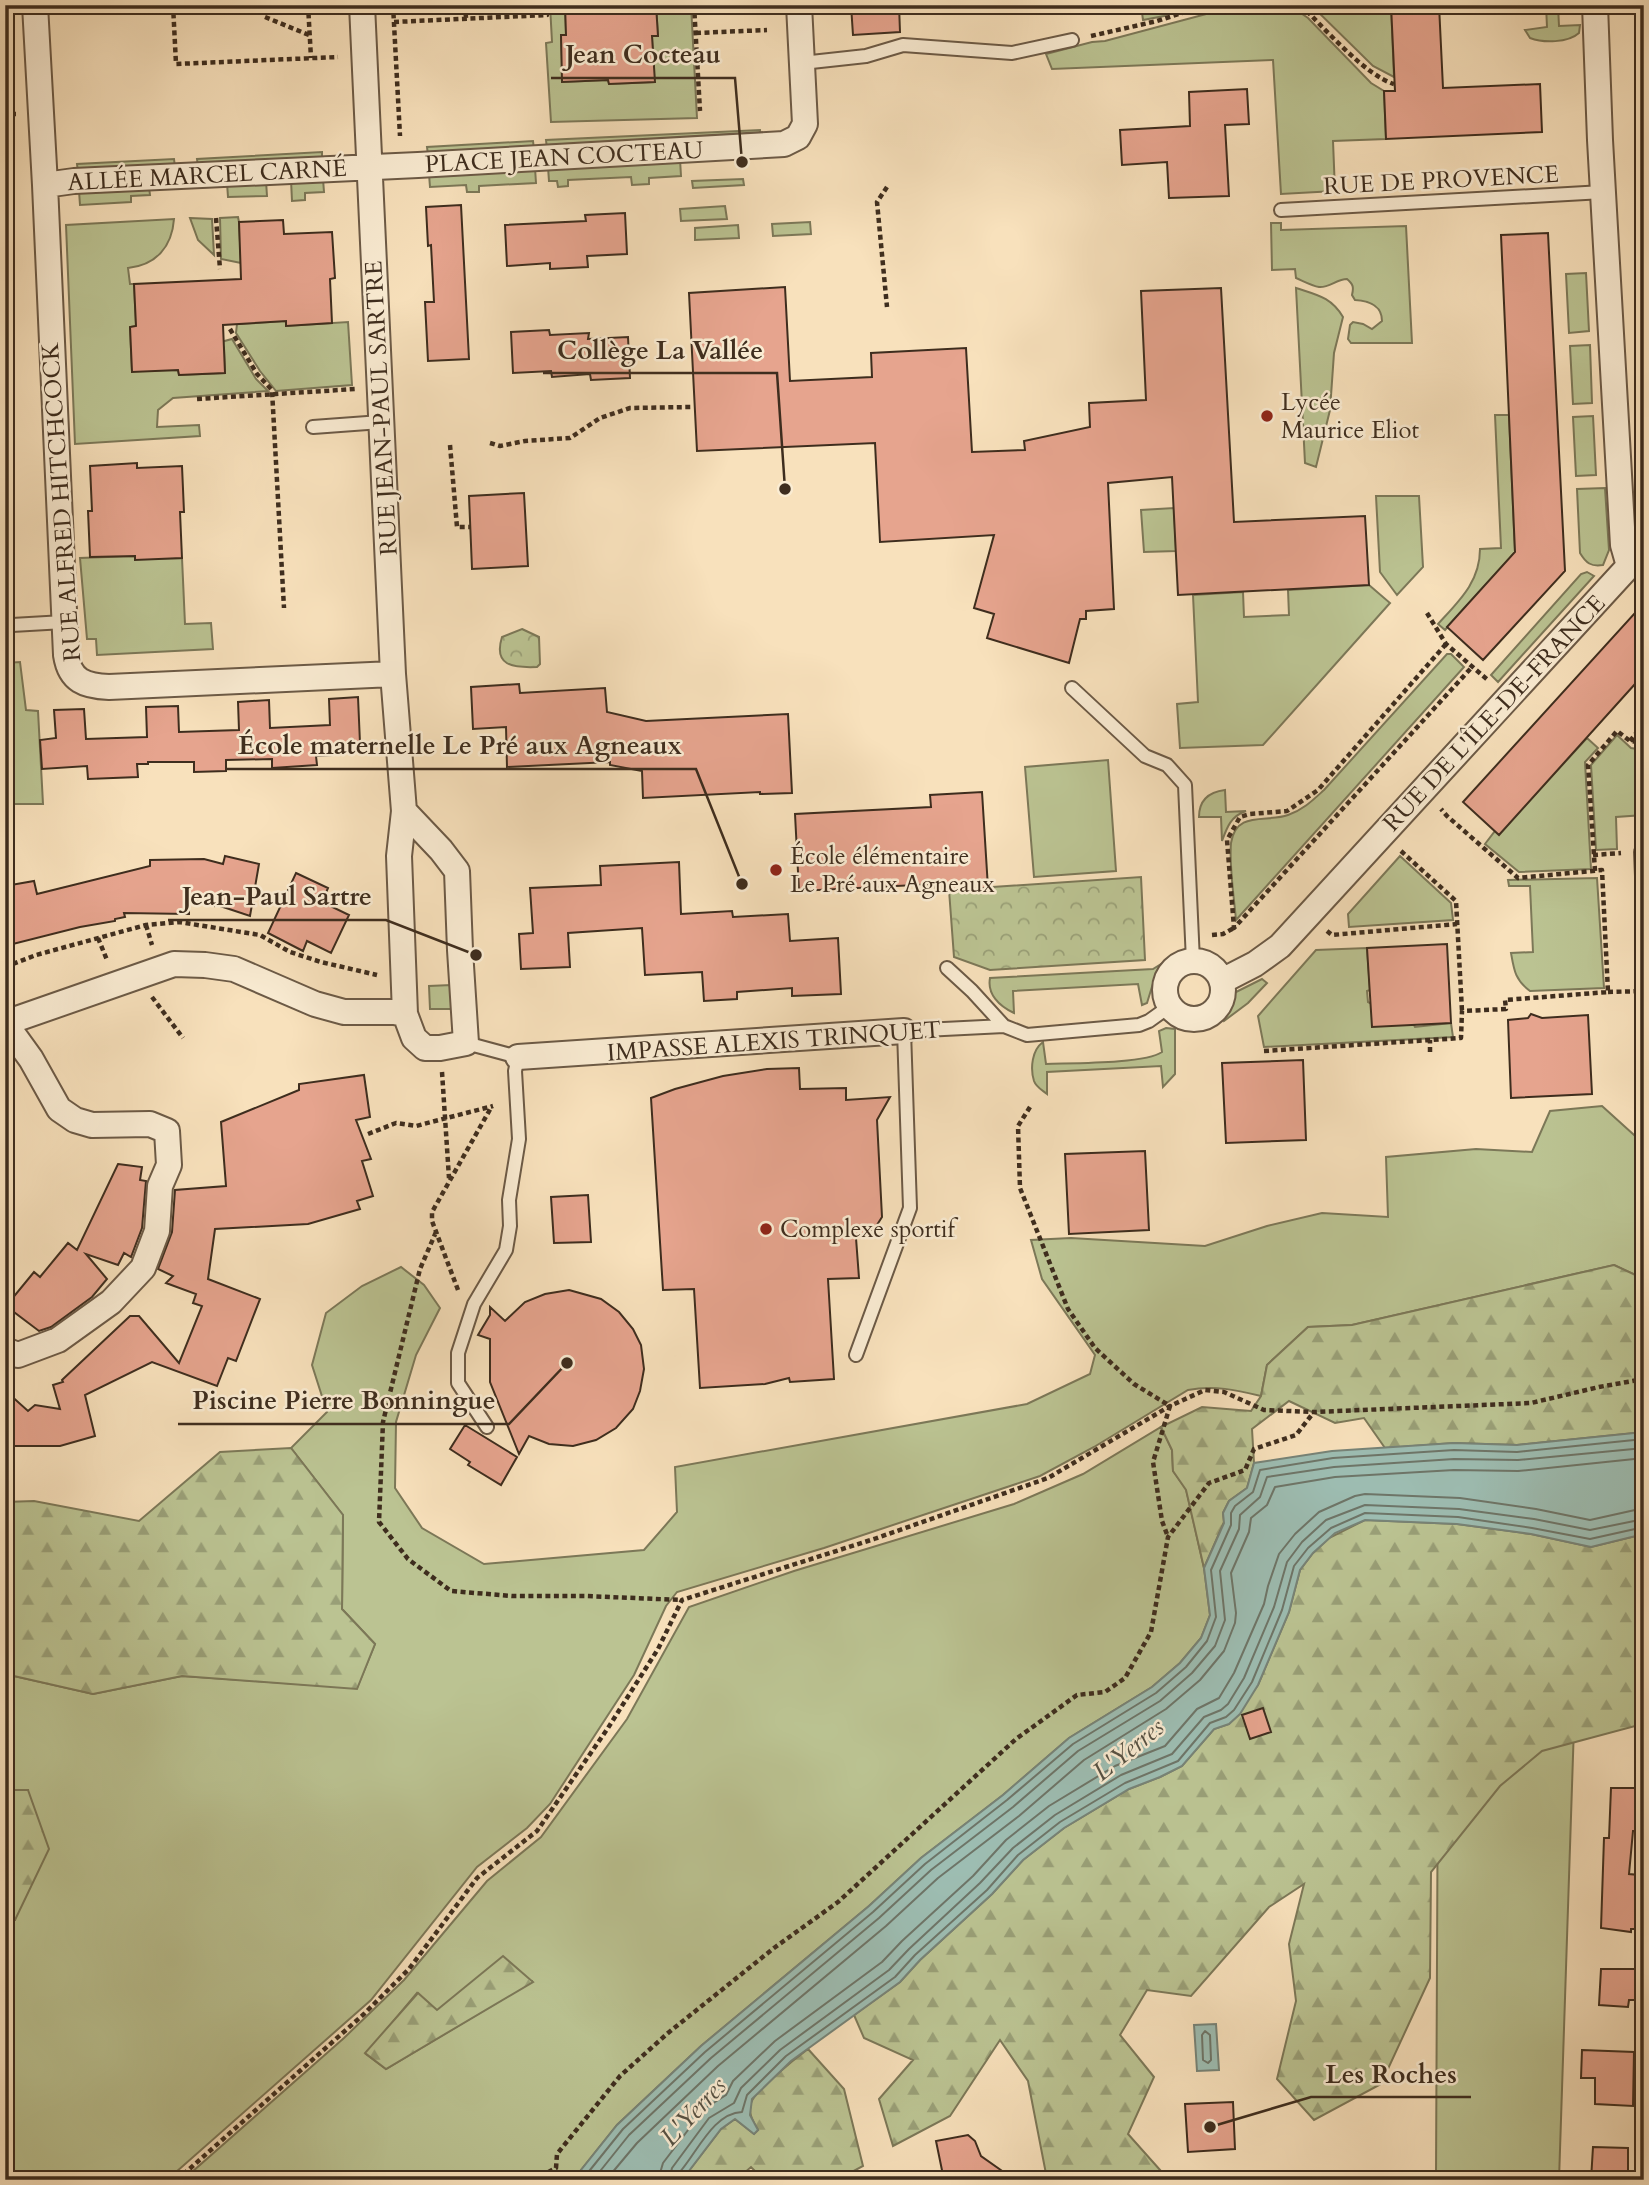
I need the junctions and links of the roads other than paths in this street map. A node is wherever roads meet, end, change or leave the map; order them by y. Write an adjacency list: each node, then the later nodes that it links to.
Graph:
1 (35, 5): 8 (street, RUE ALFRED HITCHCOCK)
2 (362, 5): 7 (street, RUE JEAN-PAUL SARTRE)
3 (799, 5): 6 (street)
4 (1595, 5): 9 (street, RUE DE L'ÎLE-DE-FRANCE)
5 (1072, 40): 6 (lane)
6 (802, 63): 7 (street, PLACE JEAN COCTEAU)
7 (369, 167): 8 (street, ALLÉE MARCEL CARNÉ); 11 (street, RUE JEAN-PAUL SARTRE)
8 (45, 185): 14 (street, RUE ALFRED HITCHCOCK)
9 (1603, 192): 10 (lane, RUE DE PROVENCE); 13 (street, RUE DE L'ÎLE-DE-FRANCE)
10 (1281, 210)
11 (381, 422): 12 (lane); 16 (street, RUE JEAN-PAUL SARTRE)
12 (313, 428)
13 (1636, 566): 23 (street, RUE DE L'ÎLE-DE-FRANCE)
14 (64, 622): 15 (lane); 16 (street, RUE ALFRED HITCHCOCK)
15 (12, 625)
16 (393, 674): 18 (street, RUE JEAN-PAUL SARTRE)
17 (1072, 688): 21 (lane)
18 (404, 811): 25 (street, RUE JEAN-PAUL SARTRE); 29 (street)
19 (1642, 852): 20 (lane)
20 (1644, 924)
21 (1193, 961): 23 (street); 24 (street)
22 (947, 968): 27 (lane)
23 (1222, 981): 24 (street)
24 (1170, 1006): 27 (lane, IMPASSE ALEXIS TRINQUET)
25 (405, 1014): 26 (street); 29 (street, RUE JEAN-PAUL SARTRE)
26 (5, 1023): 31 (street)
27 (1004, 1026): 28 (lane, IMPASSE ALEXIS TRINQUET)
28 (904, 1031): 30 (street, IMPASSE ALEXIS TRINQUET); 32 (lane)
29 (466, 1043): 30 (lane, RUE JEAN-PAUL SARTRE)
30 (518, 1058): 33 (lane)
31 (5, 1350)
32 (856, 1355)
33 (487, 1427)

